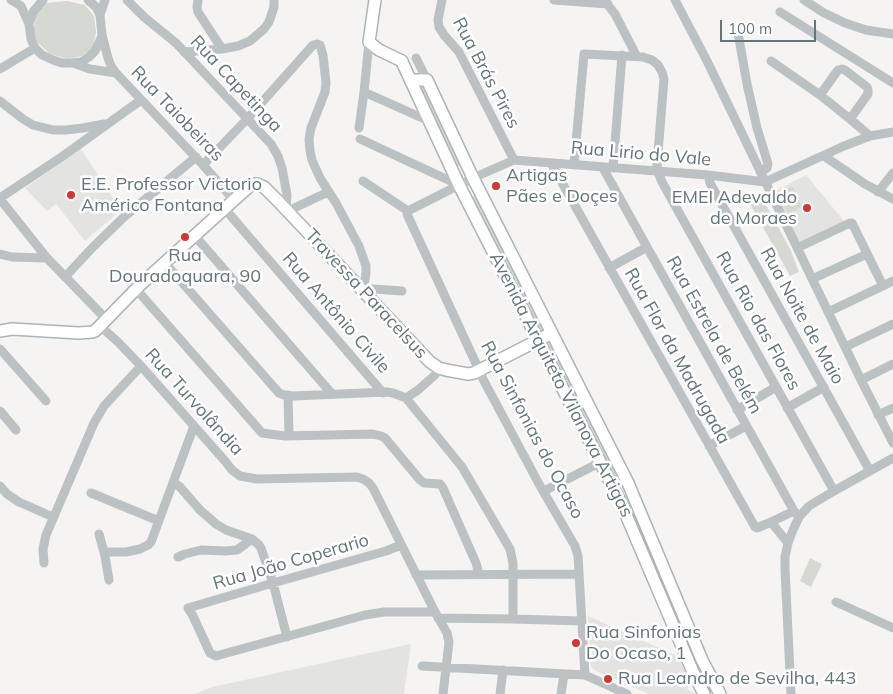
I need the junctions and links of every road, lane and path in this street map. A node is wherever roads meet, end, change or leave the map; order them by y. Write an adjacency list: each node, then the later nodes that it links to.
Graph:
1 (11, 0): 16 (street)
2 (43, 0): 16 (street)
3 (88, 0): 15 (street)
4 (105, 0): 15 (street)
5 (127, 0): 23 (street, Rua Capetinga)
6 (198, 0): 22 (street)
7 (442, 0): 48 (street, Rua Brás Pires)
8 (554, 0): 12 (street)
9 (675, 0): 56 (street)
10 (804, 0): 18 (street)
11 (373, 2): 20 (main road)
12 (606, 2): 25 (street)
13 (274, 4): 22 (street)
14 (780, 12): 33 (street)
15 (100, 15): 19 (street, Rua Taiobeiras)
16 (29, 24): 21 (street)
17 (738, 33): 56 (street)
18 (893, 34)
19 (102, 35): 28 (street); 30 (street, Rua Taiobeiras)
20 (369, 42): 31 (main road, Avenida Arquiteto Vilanova Artigas); 34 (street)
21 (35, 48): 28 (street, Rua Taiobeiras); 29 (street)
22 (222, 49): 23 (street)
23 (184, 52): 38 (street, Rua Capetinga)
24 (622, 55): 25 (street, Rua Rio das Flores); 52 (street, Rua Rio das Flores); 54 (street)
25 (636, 55): 55 (street, Rua Rio das Flores)
26 (416, 58): 32 (street, Avenida Arquiteto Vilanova Artigas)
27 (771, 61): 35 (street)
28 (72, 63): 30 (street, Rua Taiobeiras)
29 (0, 69)
30 (116, 73): 36 (street, Rua Taiobeiras)
31 (410, 80): 32 (main road); 40 (main road, Avenida Arquiteto Vilanova Artigas)
32 (427, 80): 60 (main road, Avenida Arquiteto Vilanova Artigas)
33 (893, 82)
34 (364, 92): 40 (street); 42 (street)
35 (820, 95): 39 (street); 39 (street)
36 (141, 100): 41 (street); 47 (street, Rua Taiobeiras)
37 (0, 101): 41 (street)
38 (248, 118): 51 (street); 64 (street); 70 (street, Rua Capetinga)
39 (850, 118): 44 (street)
40 (429, 120): 49 (main road, Avenida Arquiteto Vilanova Artigas)
41 (108, 124): 66 (street)
42 (359, 128)
43 (893, 132): 44 (street)
44 (870, 136): 46 (street)
45 (360, 139): 58 (street)
46 (824, 156): 62 (street); 65 (street)
47 (196, 157): 51 (street, Rua Taiobeiras); 80 (street)
48 (514, 160): 50 (street, Rua Lirio do Vale); 60 (street)
49 (448, 162): 58 (street); 63 (main road, Avenida Arquiteto Vilanova Artigas)
50 (551, 163): 52 (street, Rua Lirio do Vale); 79 (street, Rua Flor da Madrugada)
51 (203, 165): 67 (street, Rua Taiobeiras)
52 (574, 165): 53 (street, Rua Lirio do Vale)
53 (603, 168): 54 (street, Rua Lirio do Vale); 73 (street, Rua Estrela de Belém)
54 (613, 168): 55 (street, Rua Lirio do Vale)
55 (658, 172): 59 (street, Rua Lirio do Vale); 101 (street, Rua Rio das Flores)
56 (760, 172): 62 (street)
57 (893, 173): 65 (street)
58 (440, 176): 63 (street)
59 (708, 176): 62 (street, Rua Lirio do Vale); 102 (street, Rua Noite de Maio)
60 (473, 178): 63 (street); 92 (main road, Avenida Arquiteto Vilanova Artigas)
61 (363, 181): 71 (street)
62 (765, 182): 74 (street)
63 (460, 185): 71 (street); 93 (main road, Avenida Arquiteto Vilanova Artigas)
64 (328, 192): 70 (street); 85 (street)
65 (878, 192): 68 (street)
66 (0, 198): 77 (street, Rua Turvolândia)
67 (234, 200): 69 (main road); 70 (main road, Travessa Paracelsus)
68 (893, 200)
69 (225, 209): 72 (main road); 103 (street, Rua Antônio Civile)
70 (287, 210): 85 (main road, Travessa Paracelsus)
71 (408, 211): 99 (street, Rua Sinfonias do Ocaso)
72 (195, 236): 78 (main road); 104 (street)
73 (647, 247): 79 (street); 110 (street, Rua Estrela de Belém)
74 (797, 248): 76 (street); 81 (street)
75 (0, 254): 77 (street)
76 (867, 254): 81 (street); 83 (street)
77 (47, 258): 80 (street, Rua Turvolândia)
78 (165, 263): 84 (main road); 105 (street)
79 (610, 268): 118 (street, Rua Flor da Madrugada)
80 (65, 277): 88 (street, Rua Turvolândia)
81 (812, 279): 87 (street)
82 (893, 281): 83 (street)
83 (883, 286): 87 (street)
84 (136, 289): 88 (main road); 116 (street)
85 (362, 289): 86 (street); 98 (main road, Travessa Paracelsus)
86 (402, 290)
87 (828, 312): 94 (street)
88 (103, 322): 91 (main road); 97 (street, Rua Turvolândia)
89 (893, 324): 94 (street)
90 (0, 325): 91 (main road)
91 (6, 330)
92 (552, 333): 93 (main road); 160 (main road, Avenida Arquiteto Vilanova Artigas)
93 (539, 340): 99 (main road); 120 (main road, Avenida Arquiteto Vilanova Artigas)
94 (845, 346): 100 (street)
95 (0, 349): 107 (street)
96 (893, 364): 100 (street)
97 (141, 366): 113 (street, Rua Turvolândia); 128 (street)
98 (439, 368): 99 (main road, Travessa Paracelsus); 106 (street)
99 (480, 370): 124 (street, Rua Sinfonias do Ocaso)
100 (861, 380): 112 (street)
101 (776, 387): 108 (street, Rua Rio das Flores); 110 (street)
102 (824, 387): 108 (street); 121 (street, Rua Noite de Maio)
103 (383, 392): 104 (street); 106 (street)
104 (332, 394): 105 (street)
105 (288, 395): 116 (street)
106 (406, 398): 140 (street)
107 (46, 401)
108 (787, 408): 125 (street, Rua Rio das Flores)
109 (893, 408): 112 (street)
110 (737, 410): 114 (street, Rua Estrela de Belém)
111 (0, 411): 115 (street)
112 (878, 415): 117 (street)
113 (194, 426): 122 (street); 134 (street, Rua Turvolândia)
114 (746, 426): 118 (street); 127 (street, Rua Estrela de Belém)
115 (16, 430)
116 (289, 436): 139 (street)
117 (893, 443)
118 (709, 446): 130 (street, Rua Flor da Madrugada)
119 (893, 458): 121 (street)
120 (601, 462): 124 (street); 159 (main road, Avenida Arquiteto Vilanova Artigas)
121 (870, 471): 125 (street)
122 (174, 482): 129 (street); 132 (street)
123 (1, 490): 128 (street)
124 (544, 491): 141 (street, Rua Sinfonias do Ocaso)
125 (834, 491): 127 (street)
126 (91, 493): 129 (street)
127 (796, 514): 130 (street, Rua Flor da Madrugada); 133 (street)
128 (53, 517): 137 (street)
129 (159, 521): 135 (street)
130 (772, 522): 133 (street)
131 (99, 534): 135 (street)
132 (252, 539): 136 (street); 143 (street)
133 (788, 543): 161 (street)
134 (401, 545): 138 (street, Rua Turvolândia); 143 (street, Rua João Coperario)
135 (104, 552): 142 (street)
136 (178, 557)
137 (44, 563)
138 (416, 574): 139 (street); 145 (street, Rua Turvolândia)
139 (479, 574): 140 (street)
140 (513, 574): 141 (street); 146 (street)
141 (579, 574): 147 (street, Rua Sinfonias do Ocaso)
142 (109, 580)
143 (273, 583): 149 (street); 149 (street, Rua João Coperario)
144 (836, 602): 148 (street)
145 (436, 615): 146 (street); 149 (street); 151 (street, Rua Turvolândia)
146 (513, 619): 147 (street)
147 (582, 621): 154 (street, Rua Sinfonias do Ocaso)
148 (893, 628)
149 (287, 637)
150 (422, 666): 151 (street)
151 (447, 667): 152 (street); 155 (street, Rua Turvolândia)
152 (503, 670): 153 (street); 156 (street)
153 (564, 674): 154 (street); 157 (street)
154 (585, 675): 158 (street)
155 (443, 694)
156 (500, 694)
157 (561, 694)
158 (627, 694)
159 (704, 694)
160 (720, 694)
161 (791, 694)

